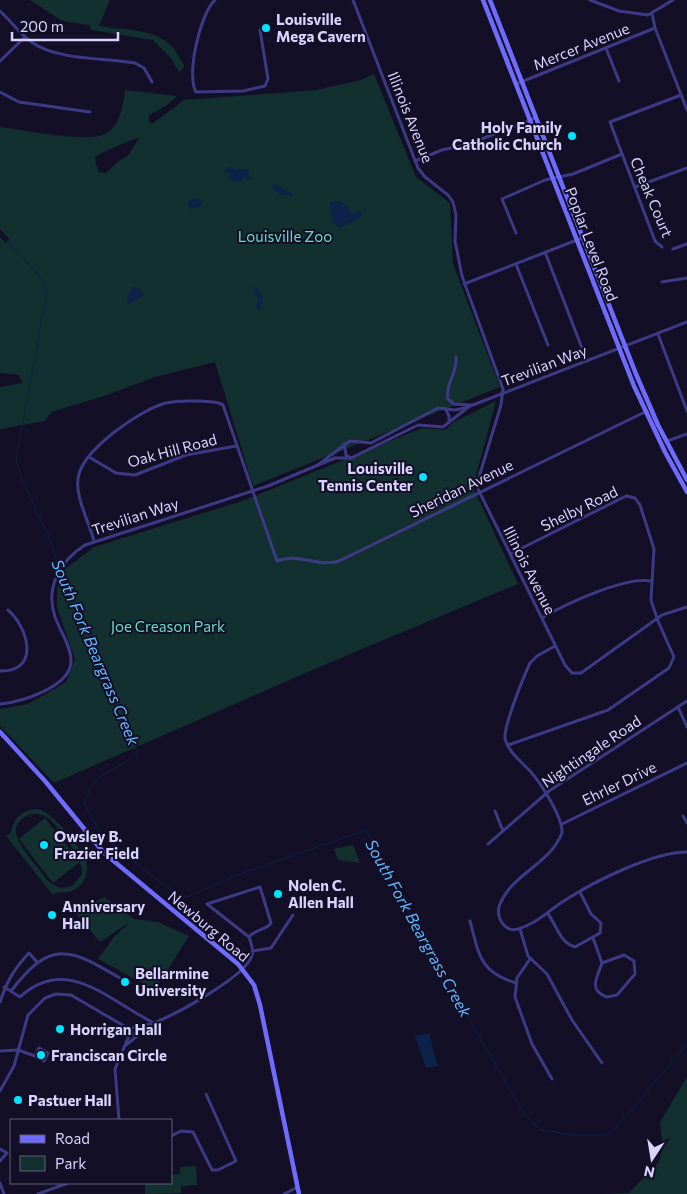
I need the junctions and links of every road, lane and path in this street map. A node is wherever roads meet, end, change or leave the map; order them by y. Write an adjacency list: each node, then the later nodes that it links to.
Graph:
1 (215, 0): 11 (street)
2 (353, 0): 26 (street, Illinois Avenue)
3 (484, 0): 7 (main road, Poplar Level Road)
4 (490, 0): 7 (main road, Poplar Level Road)
5 (590, 0): 9 (street)
6 (673, 0): 9 (street)
7 (490, 9): 17 (main road, Poplar Level Road); 18 (main road, Poplar Level Road)
8 (0, 11): 12 (street)
9 (652, 13): 10 (street)
10 (655, 28): 13 (street, Mercer Avenue); 20 (street)
11 (260, 30)
12 (25, 37): 14 (street); 16 (street)
13 (606, 48): 15 (street); 17 (street, Mercer Avenue)
14 (0, 61)
15 (619, 81)
16 (152, 82)
17 (521, 82): 18 (street, Mercer Avenue); 23 (main road, Poplar Level Road)
18 (516, 84): 24 (main road, Poplar Level Road)
19 (0, 92): 22 (street)
20 (681, 95): 21 (street); 25 (street, Cheak Court)
21 (687, 110)
22 (90, 112)
23 (535, 118): 24 (street); 28 (main road, Poplar Level Road)
24 (530, 120): 26 (street); 29 (main road, Poplar Level Road)
25 (622, 154): 28 (street); 30 (street, Cheak Court)
26 (415, 161): 41 (street, Illinois Avenue)
27 (687, 168): 30 (street)
28 (559, 177): 29 (street); 32 (main road, Poplar Level Road)
29 (553, 178): 31 (street); 33 (main road, Poplar Level Road)
30 (635, 187): 35 (street, Cheak Court)
31 (516, 233)
32 (582, 238): 33 (street); 45 (main road, Poplar Level Road)
33 (577, 240): 37 (street); 45 (main road, Poplar Level Road)
34 (687, 244): 36 (street)
35 (662, 247)
36 (673, 249)
37 (545, 252): 38 (street); 47 (street)
38 (516, 264): 41 (street); 44 (street)
39 (687, 278): 40 (street)
40 (662, 282)
41 (464, 284): 48 (street, Illinois Avenue)
42 (687, 322): 43 (street, Trevilian Way)
43 (658, 334): 45 (street, Trevilian Way); 50 (street)
44 (548, 345)
45 (622, 347): 47 (street, Trevilian Way); 53 (main road, Poplar Level Road); 54 (main road, Poplar Level Road)
46 (456, 357): 51 (street)
47 (587, 361): 48 (street, Trevilian Way)
48 (504, 392): 51 (street, Trevilian Way); 67 (street)
49 (687, 396): 50 (street)
50 (682, 398): 55 (street)
51 (470, 405): 52 (street, Trevilian Way); 56 (street, Trevilian Way)
52 (445, 409): 56 (street); 59 (street, Trevilian Way)
53 (651, 409): 54 (street, Sheridan Avenue); 58 (main road, Poplar Level Road)
54 (645, 411): 66 (main road, Poplar Level Road); 67 (street, Sheridan Avenue)
55 (687, 411)
56 (448, 423): 62 (street, Trevilian Way)
57 (687, 434): 58 (street)
58 (666, 441): 64 (main road, Poplar Level Road)
59 (344, 444): 62 (street); 63 (street, Trevilian Way)
60 (236, 446): 61 (street, Oak Hill Road); 61 (street); 65 (street)
61 (89, 457): 68 (street)
62 (351, 458): 63 (street, Trevilian Way)
63 (315, 467): 65 (street, Trevilian Way)
64 (687, 480)
65 (252, 491): 67 (street, Sheridan Avenue); 68 (street, Trevilian Way)
66 (687, 492)
67 (479, 493): 69 (street, Illinois Avenue)
68 (94, 541): 78 (street, Trevilian Way)
69 (510, 554): 70 (street, Shelby Road); 73 (street, Illinois Avenue)
70 (651, 581): 73 (street); 74 (street)
71 (687, 606): 74 (street)
72 (8, 610): 76 (street)
73 (542, 618): 75 (street, Illinois Avenue)
74 (657, 618): 75 (street, Illinois Avenue); 82 (street)
75 (555, 646): 82 (street)
76 (0, 671)
77 (687, 701): 79 (street, Nightingale Road)
78 (0, 704)
79 (678, 707): 80 (street); 84 (street, Nightingale Road)
80 (687, 727)
81 (0, 732): 103 (main road, Newburg Road)
82 (508, 745): 84 (street)
83 (687, 763): 88 (street, Ehrler Drive)
84 (546, 794): 88 (street); 89 (street, Nightingale Road)
85 (495, 811): 89 (street)
86 (683, 816): 87 (street)
87 (687, 823)
88 (562, 824): 96 (street)
89 (503, 831): 90 (street, Nightingale Road)
90 (488, 844)
91 (687, 852): 92 (street)
92 (580, 892): 93 (street); 98 (street)
93 (548, 914): 96 (street); 98 (street)
94 (293, 915): 99 (street)
95 (470, 921): 105 (street)
96 (520, 929): 100 (street)
97 (249, 936): 97 (street); 99 (street)
98 (593, 938): 102 (street)
99 (253, 951): 103 (street)
100 (530, 959): 105 (street); 117 (street)
101 (37, 962): 104 (street); 106 (street); 107 (street)
102 (602, 963): 102 (street)
103 (242, 968): 109 (street); 129 (main road, Newburg Road)
104 (120, 978)
105 (516, 983): 118 (street)
106 (4, 987): 107 (street); 108 (street)
107 (11, 992): 109 (street)
108 (0, 1002)
109 (155, 1023): 110 (street); 112 (street)
110 (137, 1027): 111 (street); 112 (street)
111 (131, 1030): 112 (street); 113 (street); 114 (street)
112 (138, 1035): 113 (street)
113 (126, 1045): 121 (street)
114 (18, 1050): 115 (street); 116 (street); 119 (street)
115 (0, 1051)
116 (35, 1056)
117 (602, 1063)
118 (552, 1079)
119 (0, 1091)
120 (206, 1094): 122 (street)
121 (119, 1119)
122 (172, 1135)
123 (0, 1150): 124 (street)
124 (6, 1153): 125 (street); 126 (street)
125 (10, 1155)
126 (0, 1161)
127 (0, 1184): 130 (street)
128 (65, 1184): 131 (street)
129 (298, 1187): 132 (street); 133 (main road, Newburg Road)
130 (4, 1194)
131 (38, 1194)
132 (284, 1194)
133 (299, 1194)

